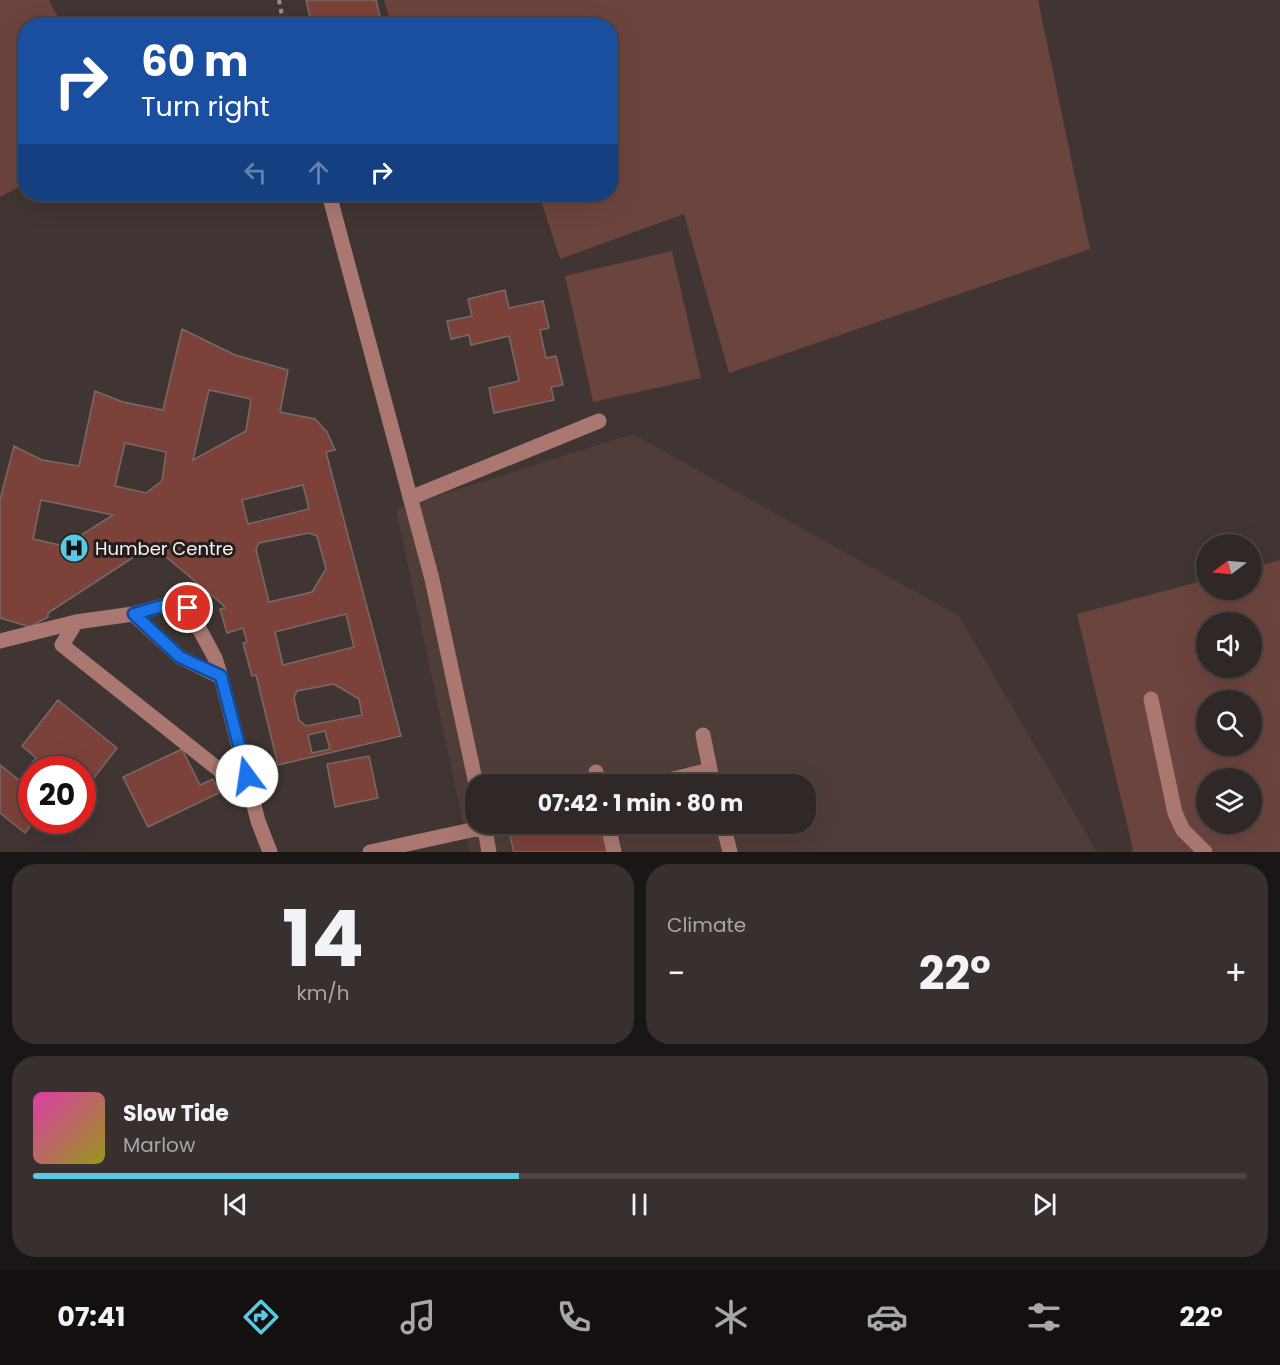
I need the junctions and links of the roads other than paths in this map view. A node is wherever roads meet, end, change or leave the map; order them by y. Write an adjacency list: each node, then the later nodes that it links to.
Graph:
1 (330, 201): 3 (street)
2 (598, 421): 3 (street)
3 (410, 498): 10 (street)
4 (134, 614): 5 (street); 7 (street); 7 (street)
5 (76, 622): 6 (street); 12 (street)
6 (0, 641)
7 (221, 676): 12 (street)
8 (1150, 699): 22 (street)
9 (703, 735): 11 (street)
10 (474, 774)
11 (711, 774)
12 (252, 796): 17 (street)
13 (465, 830): 18 (street)
14 (486, 834): 19 (street)
15 (610, 834): 20 (street)
16 (726, 834): 21 (street)
17 (270, 852)
18 (370, 852)
19 (489, 852)
20 (614, 852)
21 (730, 852)
22 (1205, 852)

